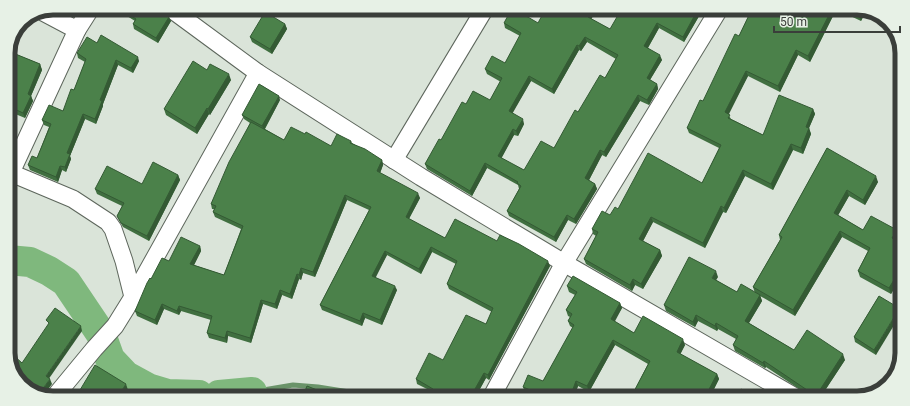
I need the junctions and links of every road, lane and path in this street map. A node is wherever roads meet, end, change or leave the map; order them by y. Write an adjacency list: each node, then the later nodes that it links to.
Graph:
1 (49, 15): 6 (street)
2 (87, 15): 6 (street)
3 (180, 15): 7 (street)
4 (481, 15): 8 (street)
5 (716, 15): 11 (street)
6 (77, 30): 9 (street)
7 (258, 73): 8 (street); 12 (street)
8 (394, 160): 11 (street)
9 (15, 165)
10 (15, 178): 12 (street)
11 (564, 263): 14 (street); 15 (street)
12 (133, 297): 13 (street)
13 (59, 391)
14 (495, 391)
15 (782, 391)

